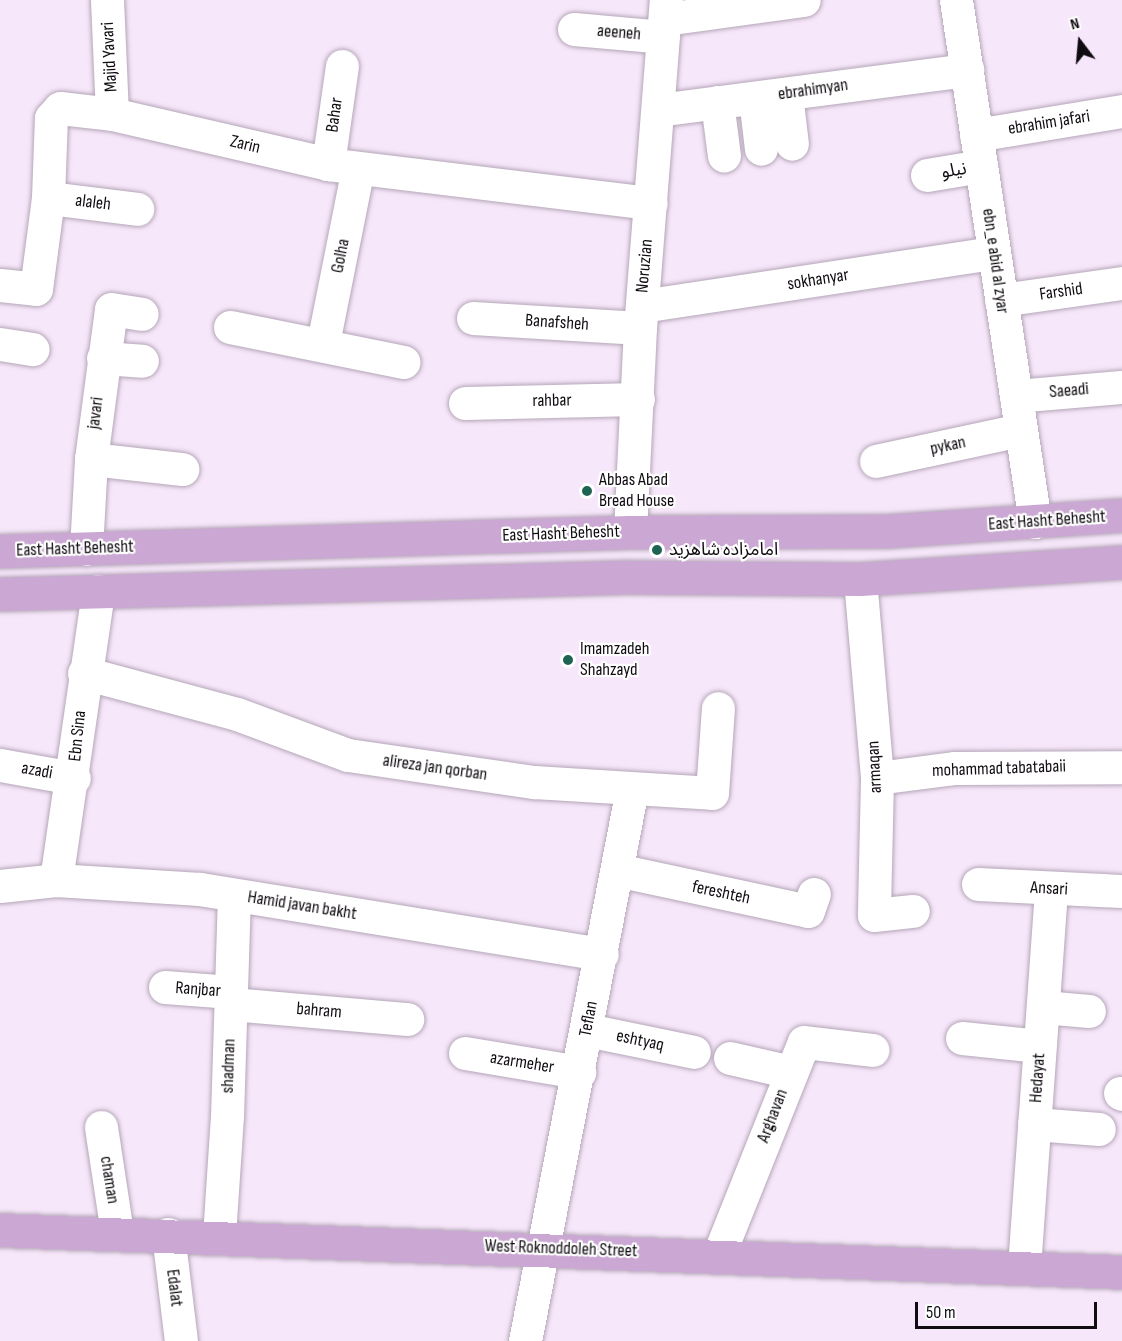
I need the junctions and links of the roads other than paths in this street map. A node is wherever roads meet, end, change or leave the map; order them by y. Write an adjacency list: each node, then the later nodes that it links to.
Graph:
1 (107, 0): 12 (street, Majid Yavari)
2 (804, 0): 4 (street, aeeneh)
3 (956, 0): 7 (street, ebn_e abid al zyar)
4 (665, 18): 5 (street, aeeneh); 10 (street, Noruzian)
5 (574, 29)
6 (342, 66): 16 (street, Bahar)
7 (967, 70): 8 (street, ebrahimyan); 14 (street, ebn_e abid al zyar)
8 (770, 96): 9 (street, ebrahimyan); 13 (street)
9 (717, 102): 10 (street, ebrahimyan); 15 (street)
10 (658, 110): 19 (street, Noruzian)
11 (1122, 111): 14 (street, ebrahim jafari)
12 (112, 114): 16 (street, Zarin); 18 (street, Zarin)
13 (776, 147)
14 (978, 151): 17 (street, نیلو); 21 (street, ebn_e abid al zyar)
15 (724, 156)
16 (343, 166): 19 (street, Zarin); 29 (street, Golha)
17 (927, 175)
18 (48, 198): 20 (street, alaleh); 23 (street, Zarin)
19 (651, 203): 26 (street, Noruzian)
20 (137, 208)
21 (994, 253): 24 (street, ebn_e abid al zyar); 26 (street, sokhanyar)
22 (1122, 283): 24 (street, Farshid)
23 (0, 285)
24 (1000, 300): 36 (street, ebn_e abid al zyar)
25 (142, 314): 32 (street, javari)
26 (641, 317): 27 (street, Banafsheh); 37 (street, Noruzian)
27 (473, 318)
28 (230, 327): 29 (street)
29 (323, 343): 34 (street)
30 (0, 344): 31 (street)
31 (33, 349)
32 (103, 358): 33 (street); 40 (street, javari)
33 (142, 361)
34 (403, 362)
35 (1122, 387): 36 (street, Saeadi)
36 (1016, 396): 39 (street, ebn_e abid al zyar)
37 (638, 399): 38 (street, rahbar); 45 (street, Noruzian)
38 (465, 403)
39 (1020, 430): 41 (street, pykan); 44 (street, ebn_e abid al zyar)
40 (91, 459): 42 (street); 46 (street, javari)
41 (876, 461)
42 (182, 469)
43 (1122, 515): 44 (main road, East Hasht Behesht)
44 (1035, 522): 45 (main road, East Hasht Behesht)
45 (630, 532): 46 (main road, East Hasht Behesht)
46 (86, 549): 47 (main road, East Hasht Behesht)
47 (0, 551)
48 (1122, 562): 49 (main road)
49 (860, 579): 50 (main road); 57 (street, armaqan)
50 (98, 591): 51 (main road); 52 (street, Ebn Sina)
51 (0, 594)
52 (84, 673): 56 (street, Ebn Sina); 58 (street, alireza jan qorban)
53 (718, 708): 58 (street, alireza jan qorban)
54 (0, 765): 56 (street, azadi)
55 (1122, 766): 57 (street, mohammad tabatabaii)
56 (74, 778): 60 (street, Ebn Sina)
57 (877, 778): 67 (street, armaqan)
58 (632, 789): 59 (street, Teflan)
59 (617, 870): 65 (street, fereshteh); 68 (street, Teflan)
60 (56, 880): 62 (street, Hamid javan bakht); 66 (street, Hamid javan bakht)
61 (978, 884): 63 (street, Ansari)
62 (0, 886)
63 (1051, 890): 64 (street, Ansari); 71 (street, Hedayat)
64 (1120, 891)
65 (814, 894)
66 (234, 895): 68 (street, Hamid javan bakht); 70 (street, shadman)
67 (913, 911)
68 (602, 954): 74 (street, Teflan)
69 (165, 987): 70 (street, Ranjbar)
70 (231, 998): 73 (street, bahram); 89 (street, shadman)
71 (1043, 1007): 72 (street); 76 (street, Hedayat)
72 (1089, 1011)
73 (407, 1019)
74 (587, 1030): 78 (street, eshtyaq); 81 (street, Teflan)
75 (962, 1038): 76 (street)
76 (1040, 1046): 83 (street, Hedayat)
77 (873, 1050): 82 (street, Arghavan)
78 (694, 1052)
79 (465, 1053): 81 (street, azarmeher)
80 (730, 1058): 82 (street)
81 (579, 1072): 90 (street, Teflan)
82 (791, 1072): 91 (street, Arghavan)
83 (1034, 1124): 85 (street); 92 (street, Hedayat)
84 (102, 1127): 87 (street, chaman)
85 (1099, 1129)
86 (0, 1230): 87 (main road, West Roknoddoleh Street)
87 (117, 1233): 88 (main road, West Roknoddoleh Street)
88 (168, 1234): 89 (main road, West Roknoddoleh Street); 94 (street, Edalat)
89 (219, 1236): 90 (main road, West Roknoddoleh Street)
90 (545, 1248): 91 (main road, West Roknoddoleh Street); 95 (street, Teflan)
91 (720, 1254): 92 (main road, West Roknoddoleh Street)
92 (1024, 1267): 93 (main road, West Roknoddoleh Street)
93 (1122, 1272)
94 (182, 1341)
95 (525, 1341)

